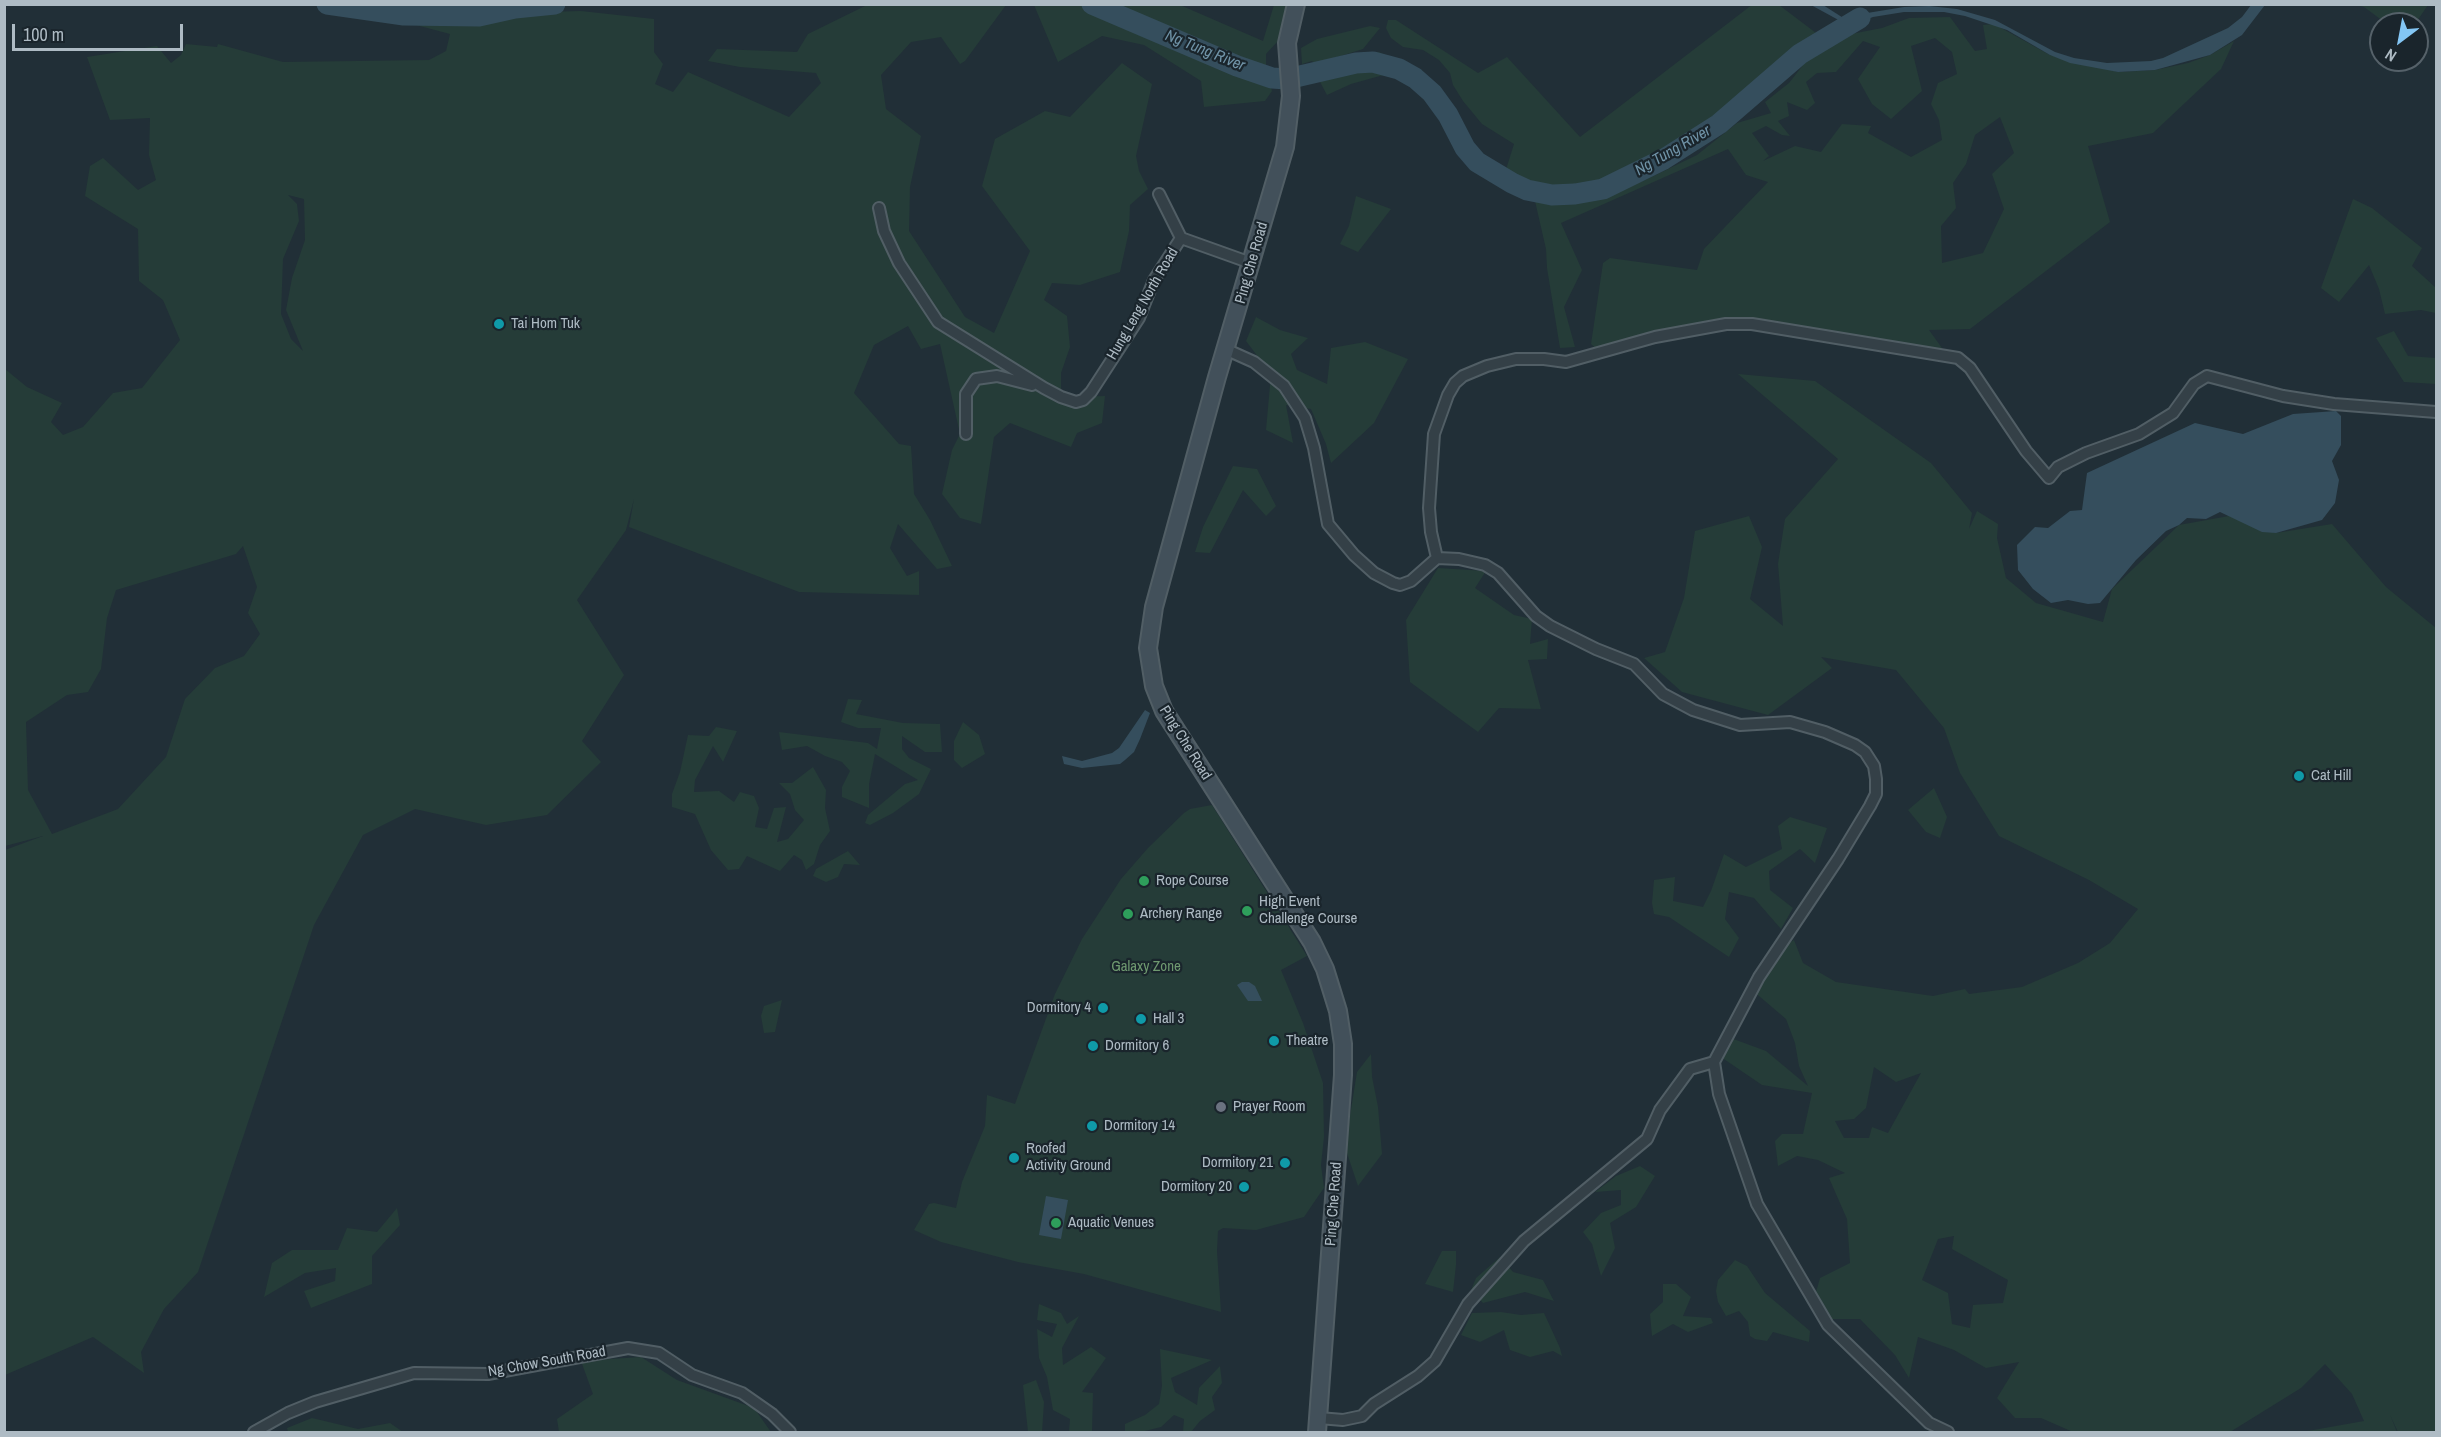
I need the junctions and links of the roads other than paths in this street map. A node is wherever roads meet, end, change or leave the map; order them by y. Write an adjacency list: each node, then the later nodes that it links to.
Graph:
1 (1296, 4): 5 (street, Ping Che Road)
2 (1158, 194): 4 (street)
3 (879, 208): 7 (street)
4 (1181, 238): 5 (street, Hung Leng North Road); 7 (street, Hung Leng North Road)
5 (1251, 263): 6 (street, Ping Che Road)
6 (1225, 349): 10 (street); 12 (street, Ping Che Road)
7 (1044, 388): 9 (street)
8 (2436, 412): 10 (street)
9 (966, 434)
10 (1437, 558): 11 (street)
11 (1714, 1062): 12 (street); 13 (street)
12 (1315, 1428)
13 (1927, 1428): 16 (street)
14 (254, 1432): 15 (street, Ng Chow South Road)
15 (790, 1432)
16 (1948, 1432)

